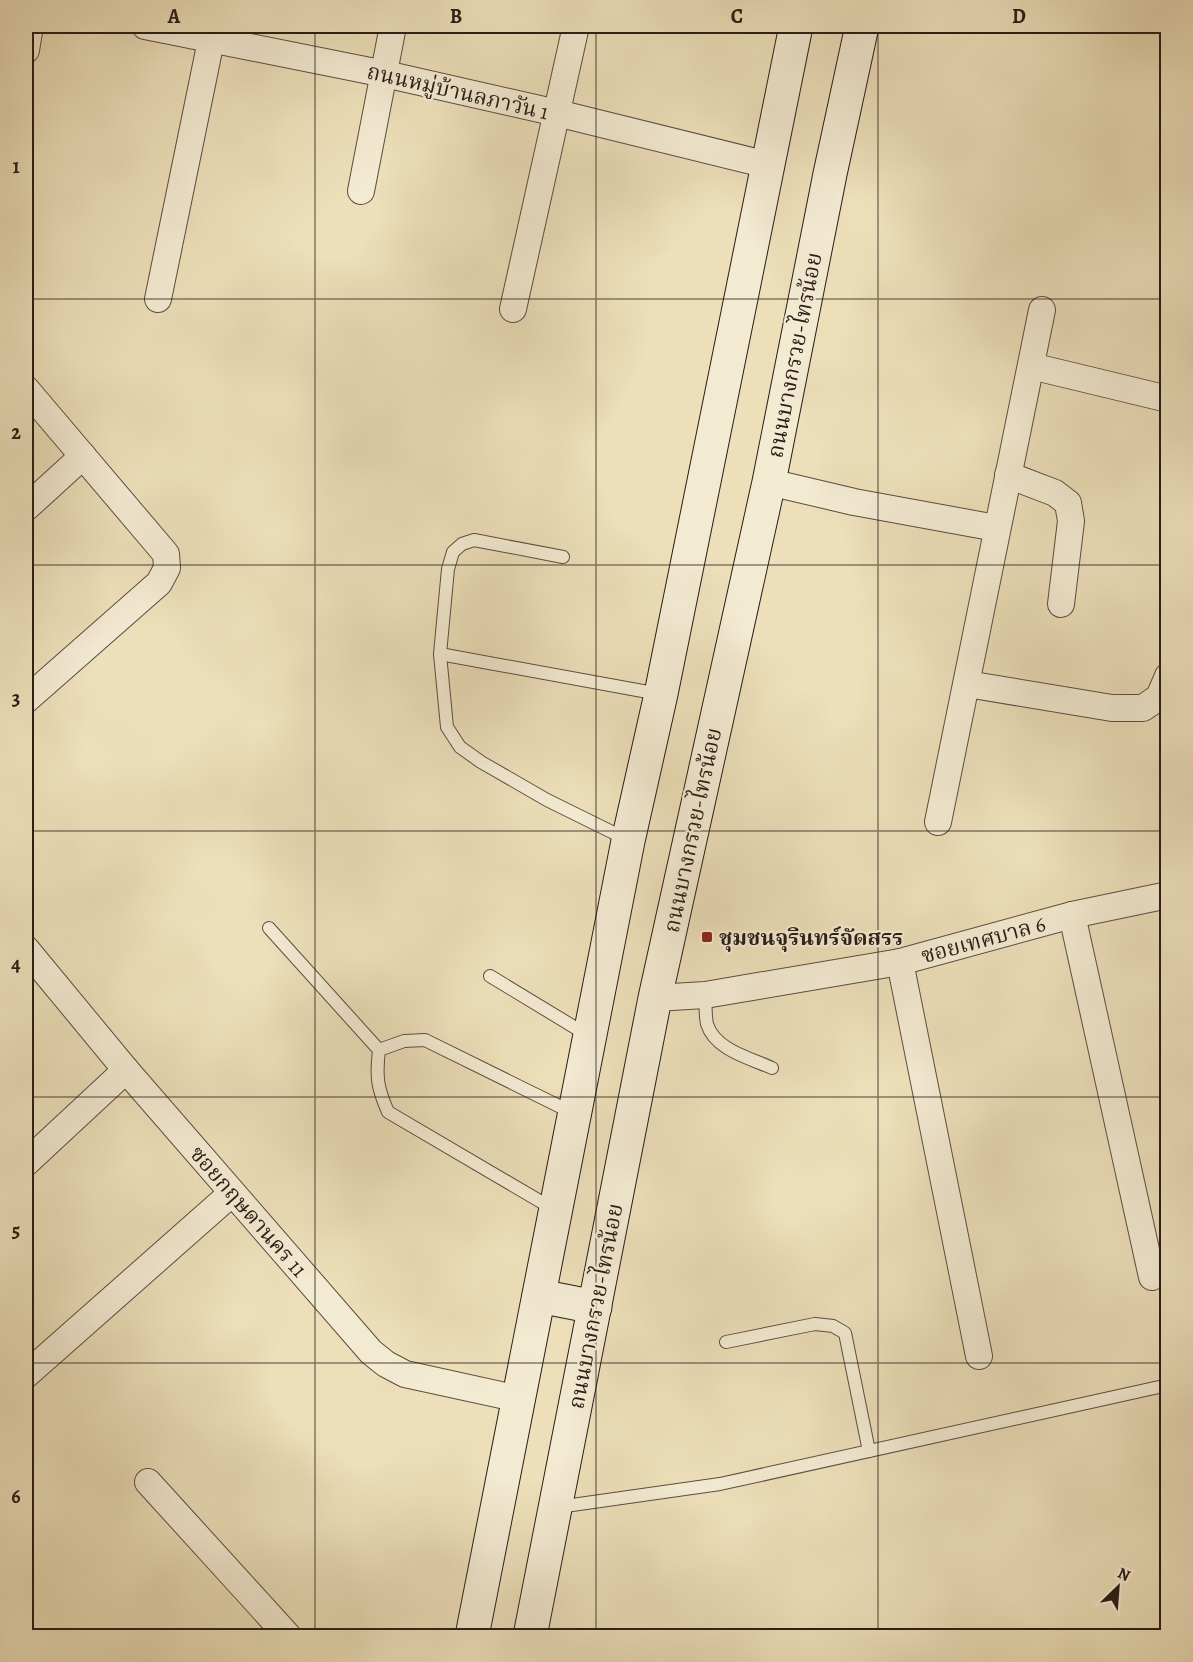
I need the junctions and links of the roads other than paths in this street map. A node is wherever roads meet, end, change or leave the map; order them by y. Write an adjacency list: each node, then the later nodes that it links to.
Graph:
1 (30, 26): 8 (street)
2 (145, 26): 7 (street, ถนนหมู่บ้านลภาวัน 1)
3 (393, 26): 9 (street)
4 (576, 26): 10 (street)
5 (796, 26): 11 (main road)
6 (862, 26): 21 (main road, ถนนบางกรวย-ไทรน้อย)
7 (213, 32): 9 (street, ถนนหมู่บ้านลภาวัน 1); 13 (street)
8 (26, 50)
9 (385, 74): 10 (street, ถนนหมู่บ้านลภาวัน 1); 12 (street)
10 (557, 113): 11 (street, ถนนหมู่บ้านลภาวัน 1); 14 (street)
11 (768, 165): 29 (main road)
12 (360, 191)
13 (158, 299)
14 (513, 309)
15 (1042, 310): 16 (street)
16 (1031, 366): 18 (street); 20 (street)
17 (26, 389): 19 (street)
18 (1167, 395)
19 (83, 456): 22 (street); 30 (street)
20 (1008, 475): 23 (street); 25 (street)
21 (769, 482): 23 (street); 40 (main road, ถนนบางกรวย-ไทรน้อย)
22 (26, 508)
23 (996, 528): 28 (street)
24 (563, 556): 26 (lane)
25 (1061, 604)
26 (440, 654): 29 (lane); 32 (lane)
27 (1167, 676): 28 (street)
28 (967, 684): 31 (street)
29 (660, 694): 32 (main road)
30 (26, 700)
31 (938, 822)
32 (628, 841): 41 (main road)
33 (1167, 895): 34 (street, ซอยเทศบาล 6)
34 (1072, 915): 37 (street, ซอยเทศบาล 6); 49 (street)
35 (269, 928): 42 (lane)
36 (26, 950): 44 (street, ซอยกฤษดานคร 11)
37 (900, 962): 39 (street, ซอยเทศบาล 6); 53 (street)
38 (490, 976): 41 (lane)
39 (705, 995): 40 (street, ซอยเทศบาล 6); 43 (lane)
40 (655, 999): 51 (main road, ถนนบางกรวย-ไทรน้อย)
41 (589, 1037): 45 (main road)
42 (379, 1050): 45 (lane); 48 (lane)
43 (772, 1068)
44 (126, 1070): 46 (street); 47 (street, ซอยกฤษดานคร 11)
45 (574, 1113): 48 (main road)
46 (26, 1163)
47 (232, 1193): 54 (street); 56 (street, ซอยกฤษดานคร 11)
48 (555, 1210): 50 (main road)
49 (1152, 1277)
50 (538, 1296): 51 (main road); 56 (main road)
51 (595, 1307): 59 (main road, ถนนบางกรวย-ไทรน้อย)
52 (726, 1342): 57 (lane)
53 (979, 1356)
54 (26, 1375)
55 (1167, 1385): 57 (lane)
56 (519, 1400): 61 (main road)
57 (869, 1451): 59 (lane)
58 (148, 1482): 60 (street)
59 (554, 1508): 62 (main road, ถนนบางกรวย-ไทรน้อย)
60 (288, 1636)
61 (472, 1636)
62 (530, 1636)

